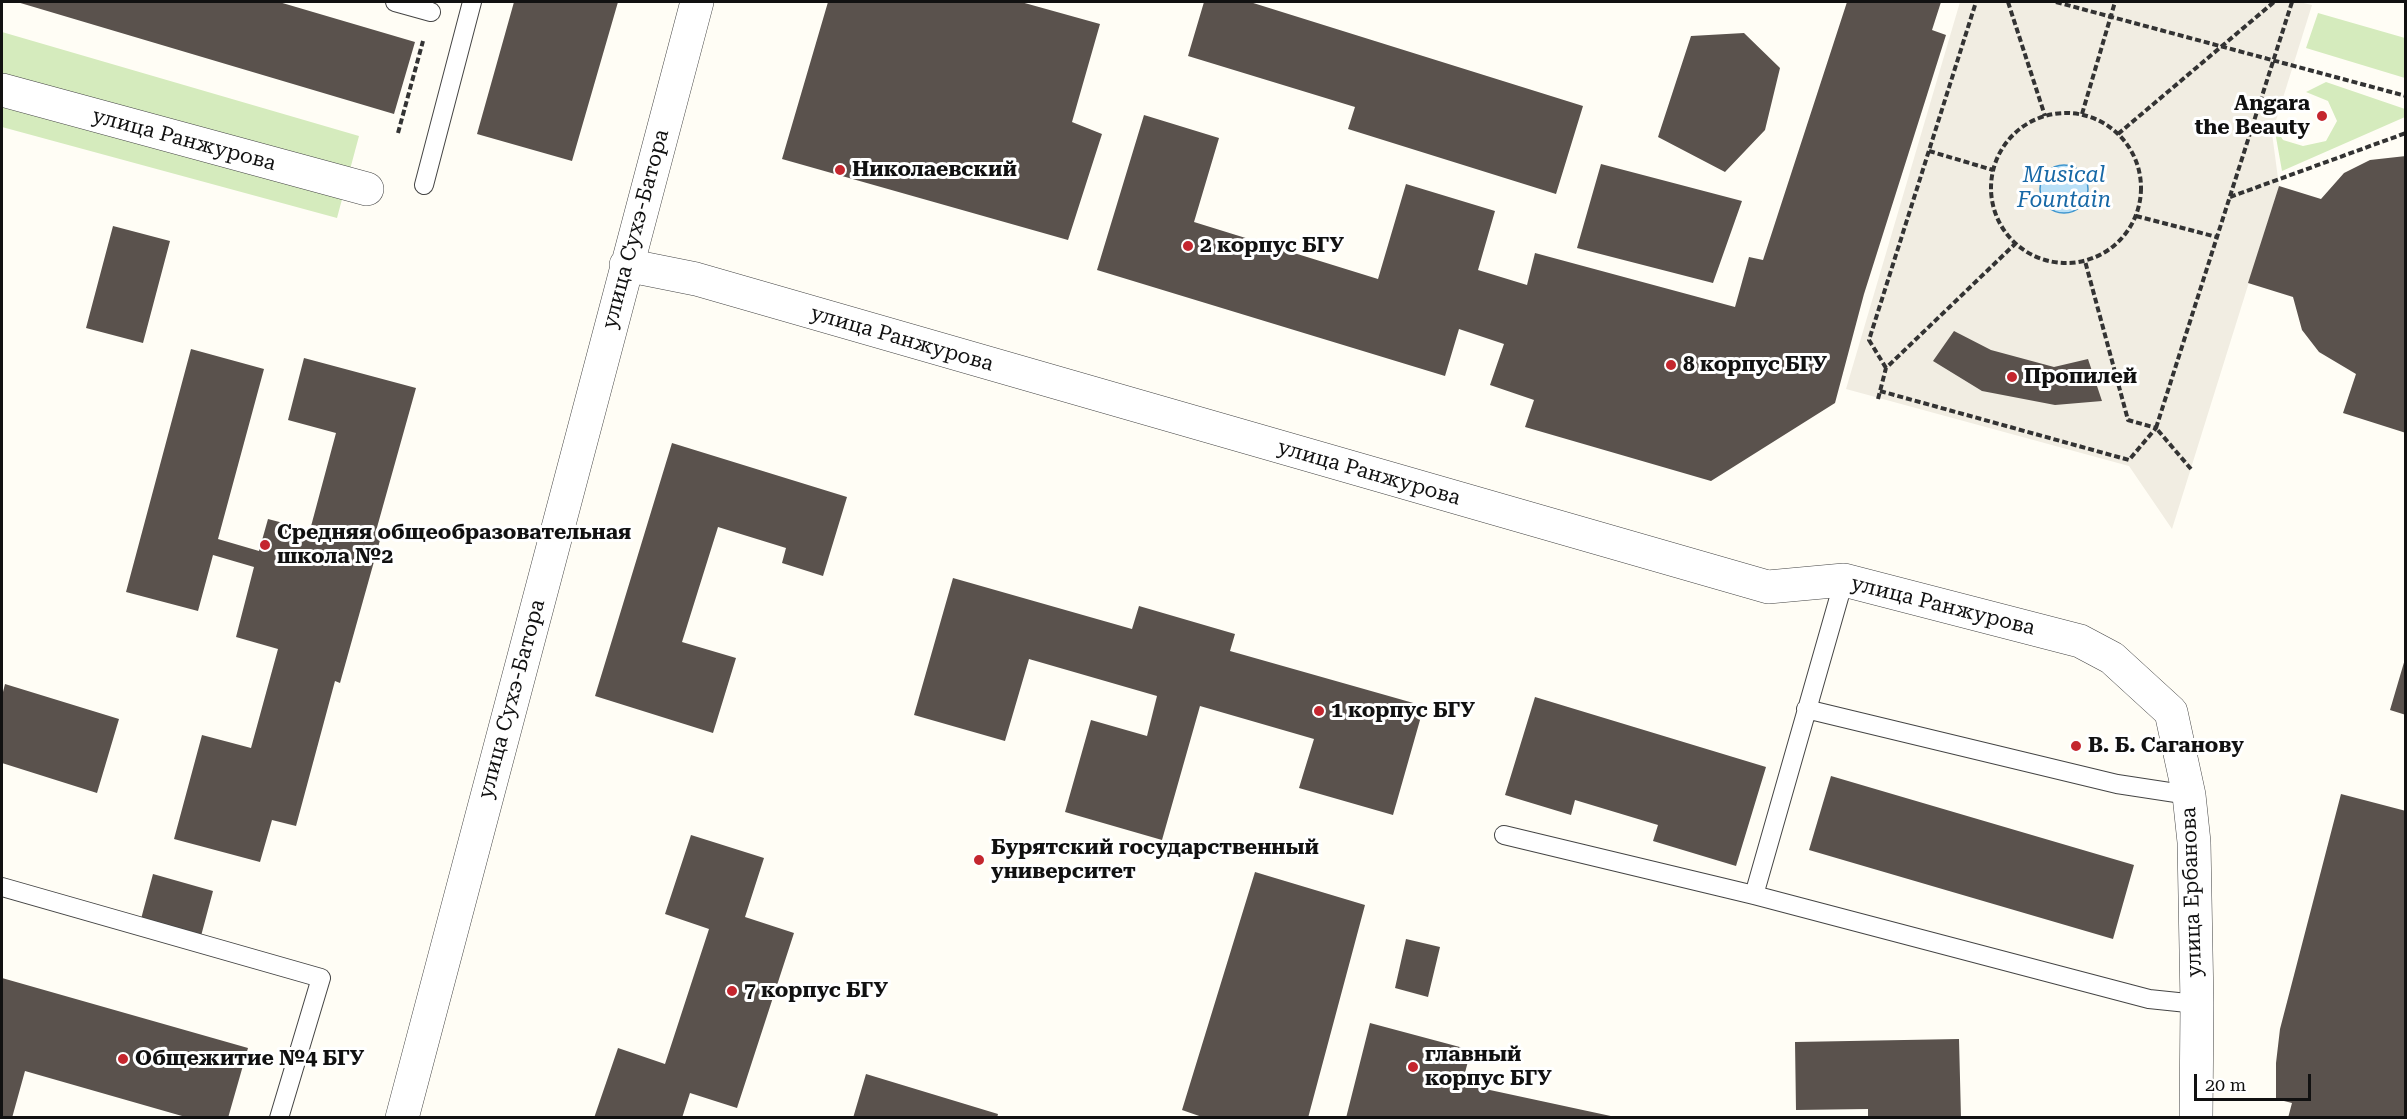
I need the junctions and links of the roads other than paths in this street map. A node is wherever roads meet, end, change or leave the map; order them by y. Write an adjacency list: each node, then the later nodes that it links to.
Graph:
1 (395, 2): 4 (lane)
2 (472, 2): 6 (lane)
3 (697, 2): 8 (street, улица Сухэ-Батора)
4 (431, 12)
5 (2, 90): 7 (street, улица Ранжурова)
6 (424, 185)
7 (367, 189)
8 (626, 265): 9 (street, улица Ранжурова); 18 (street, улица Сухэ-Батора)
9 (1844, 580): 10 (street, улица Ранжурова); 11 (lane)
10 (2112, 658): 12 (street, улица Ербанова)
11 (1806, 709): 12 (lane); 15 (lane)
12 (2188, 795): 16 (street, улица Ербанова)
13 (1504, 835): 15 (lane)
14 (2, 887): 17 (lane)
15 (1754, 895): 16 (lane)
16 (2197, 1004): 19 (street, улица Ербанова)
17 (279, 1118)
18 (402, 1118)
19 (2196, 1118)

